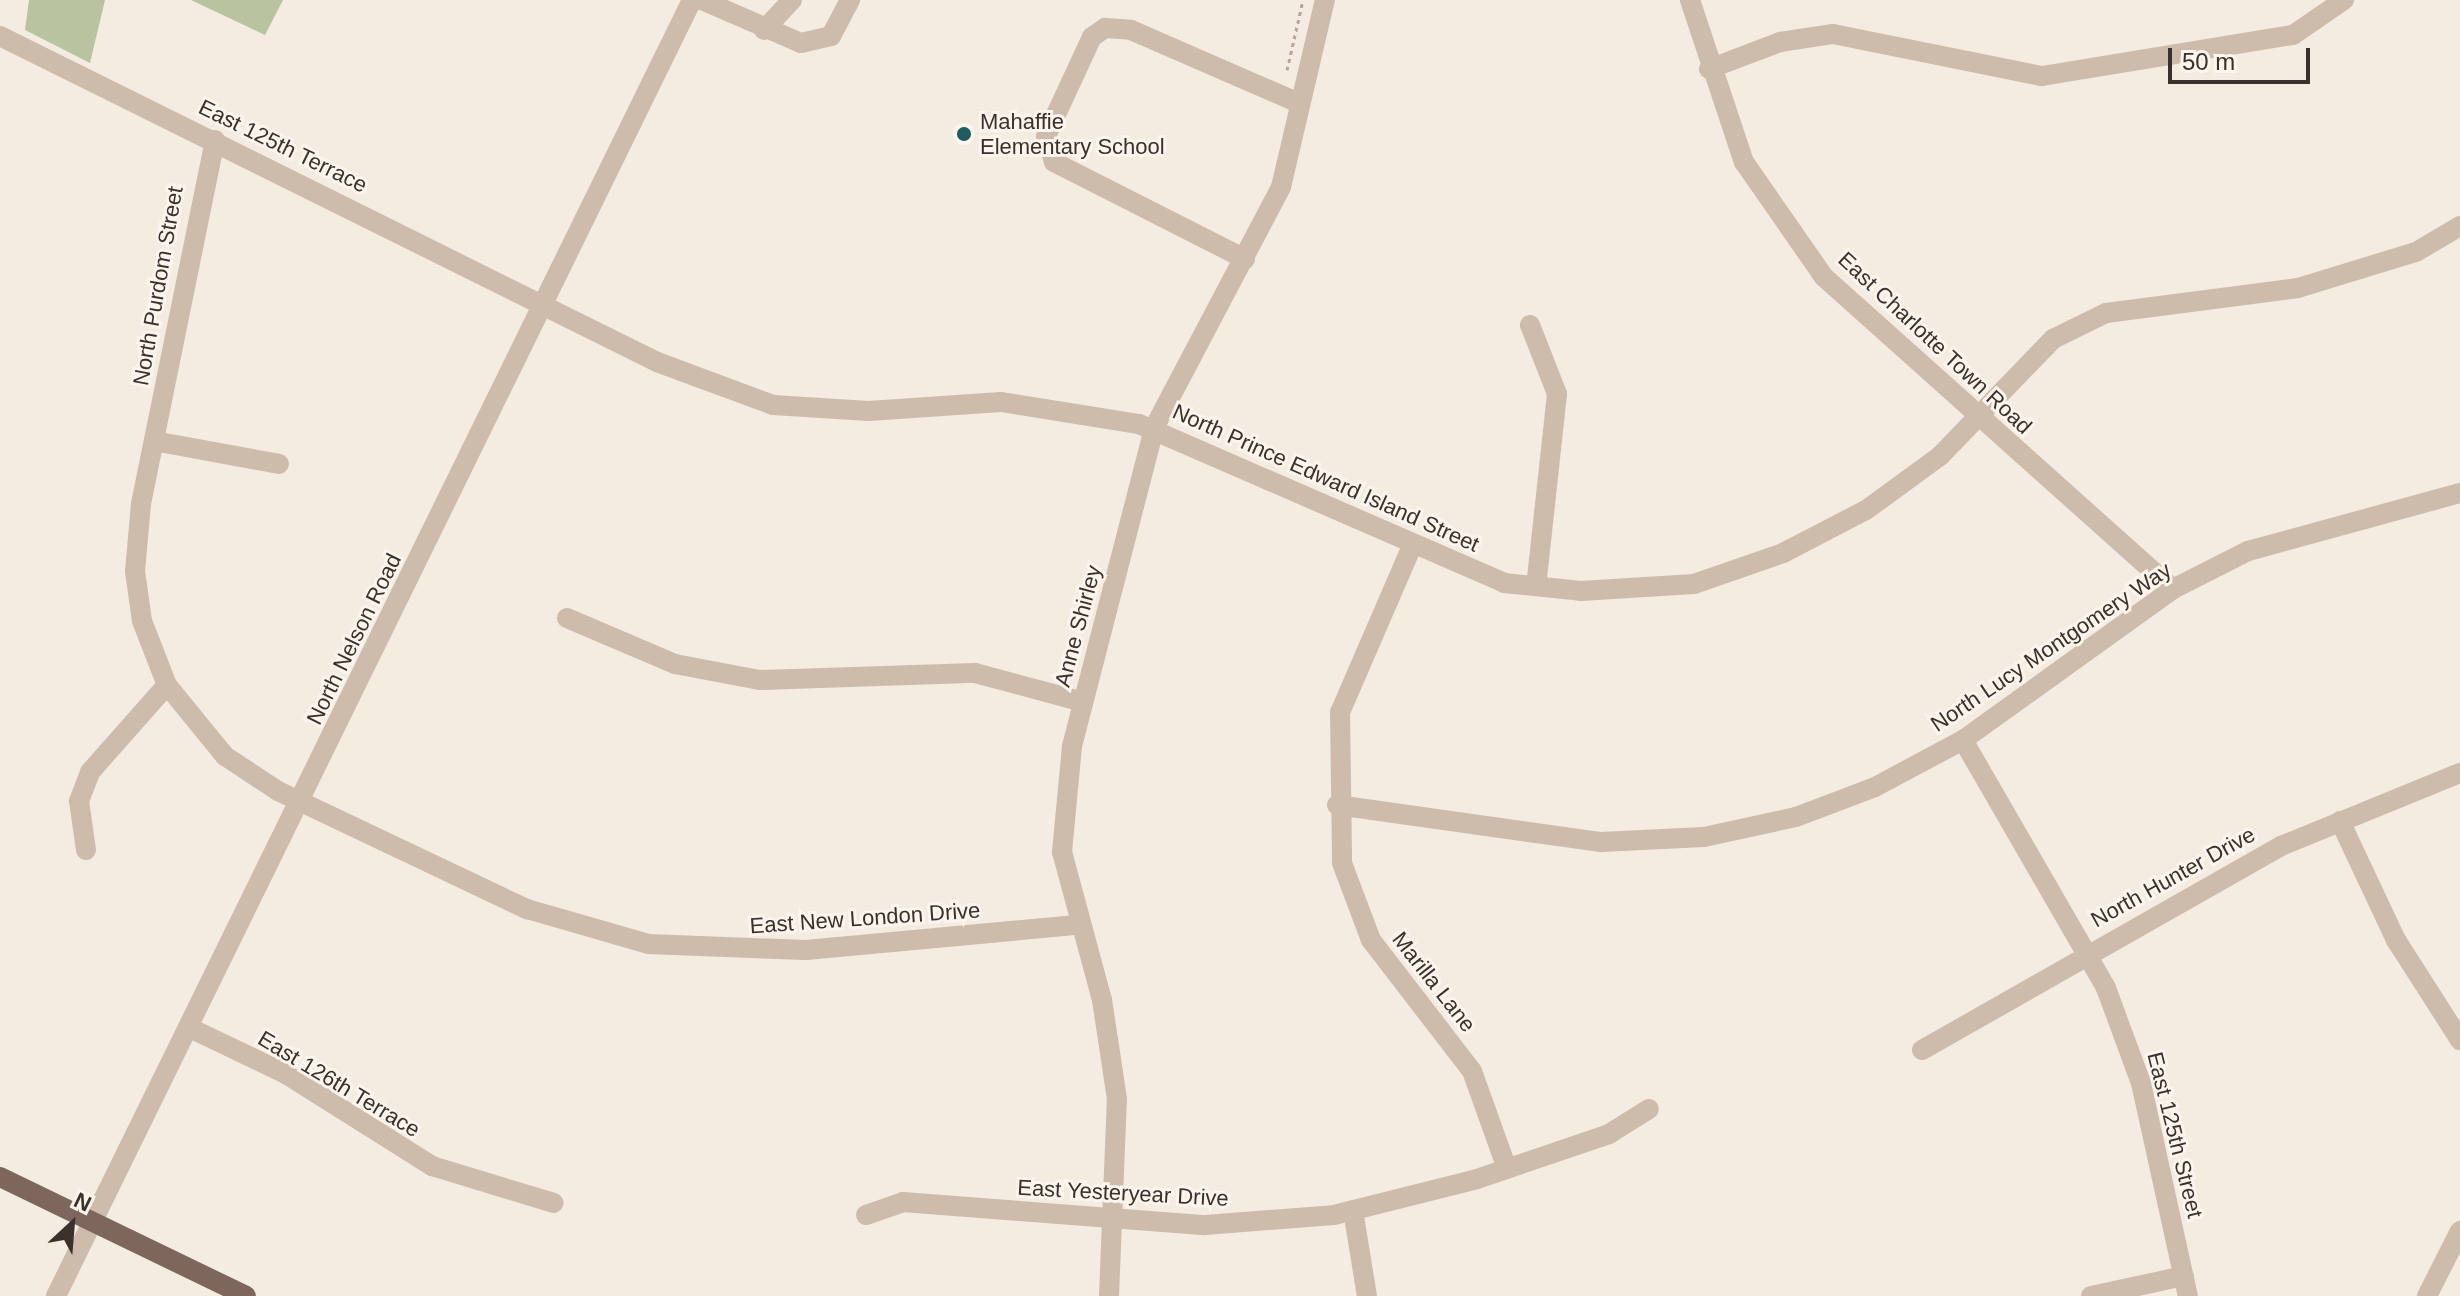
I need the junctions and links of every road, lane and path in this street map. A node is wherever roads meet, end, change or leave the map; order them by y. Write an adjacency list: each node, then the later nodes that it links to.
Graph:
1 (692, 0): 16 (street, North Nelson Road)
2 (702, 0): 9 (street)
3 (792, 0): 9 (street)
4 (850, 0): 9 (street)
5 (1303, 0): 12 (path)
6 (1325, 0): 12 (street, Anne Shirley)
7 (1690, 0): 11 (street, East Charlotte Town Road)
8 (2344, 0): 11 (street)
9 (764, 30)
10 (0, 36): 13 (street, East 125th Terrace)
11 (1709, 69): 18 (street, East Charlotte Town Road)
12 (1291, 100): 15 (street, Anne Shirley); 15 (street)
13 (215, 140): 16 (street, East 125th Terrace); 20 (street, North Purdom Street)
14 (2460, 226): 18 (street, North Prince Edward Island Street)
15 (1245, 259): 19 (street, Anne Shirley)
16 (544, 301): 19 (street, North Prince Edward Island Street); 31 (street, North Nelson Road)
17 (1530, 325): 24 (street)
18 (1978, 416): 24 (street, North Prince Edward Island Street); 25 (street, East Charlotte Town Road)
19 (1154, 428): 23 (street, North Prince Edward Island Street); 28 (street, Anne Shirley)
20 (154, 441): 21 (street); 27 (street, North Purdom Street)
21 (279, 464)
22 (2460, 493): 25 (street, North Lucy Montgomery Way)
23 (1412, 546): 24 (street, North Prince Edward Island Street); 32 (street, Marilla Lane)
24 (1536, 586)
25 (2173, 589): 29 (street, North Lucy Montgomery Way)
26 (567, 618): 28 (street)
27 (167, 685): 31 (street, North Purdom Street); 34 (street)
28 (1083, 702): 35 (street, Anne Shirley)
29 (1963, 740): 32 (street, North Lucy Montgomery Way); 36 (street, East 125th Street)
30 (2460, 773): 33 (street, North Hunter Drive)
31 (301, 803): 35 (street, East New London Drive); 37 (street, North Nelson Road)
32 (1337, 805): 41 (street, Marilla Lane)
33 (2340, 821): 36 (street, North Hunter Drive); 38 (street)
34 (86, 850)
35 (1077, 925): 46 (street, Anne Shirley)
36 (2084, 954): 39 (street, North Hunter Drive); 49 (street, East 125th Street)
37 (192, 1029): 43 (street, East 126th Terrace); 47 (street, North Nelson Road)
38 (2460, 1040)
39 (1922, 1050)
40 (1649, 1109): 41 (street, East Yesteryear Drive)
41 (1507, 1169): 44 (street, East Yesteryear Drive)
42 (0, 1177): 47 (main road)
43 (554, 1203)
44 (1353, 1210): 46 (street, East Yesteryear Drive); 53 (street)
45 (866, 1215): 46 (street, East Yesteryear Drive)
46 (1116, 1219): 52 (street, Anne Shirley)
47 (92, 1222): 50 (street, North Nelson Road); 51 (main road)
48 (2460, 1231): 55 (street)
49 (2186, 1286): 54 (street)
50 (56, 1296)
51 (246, 1296)
52 (1109, 1296)
53 (1367, 1296)
54 (2091, 1296)
55 (2427, 1296)

